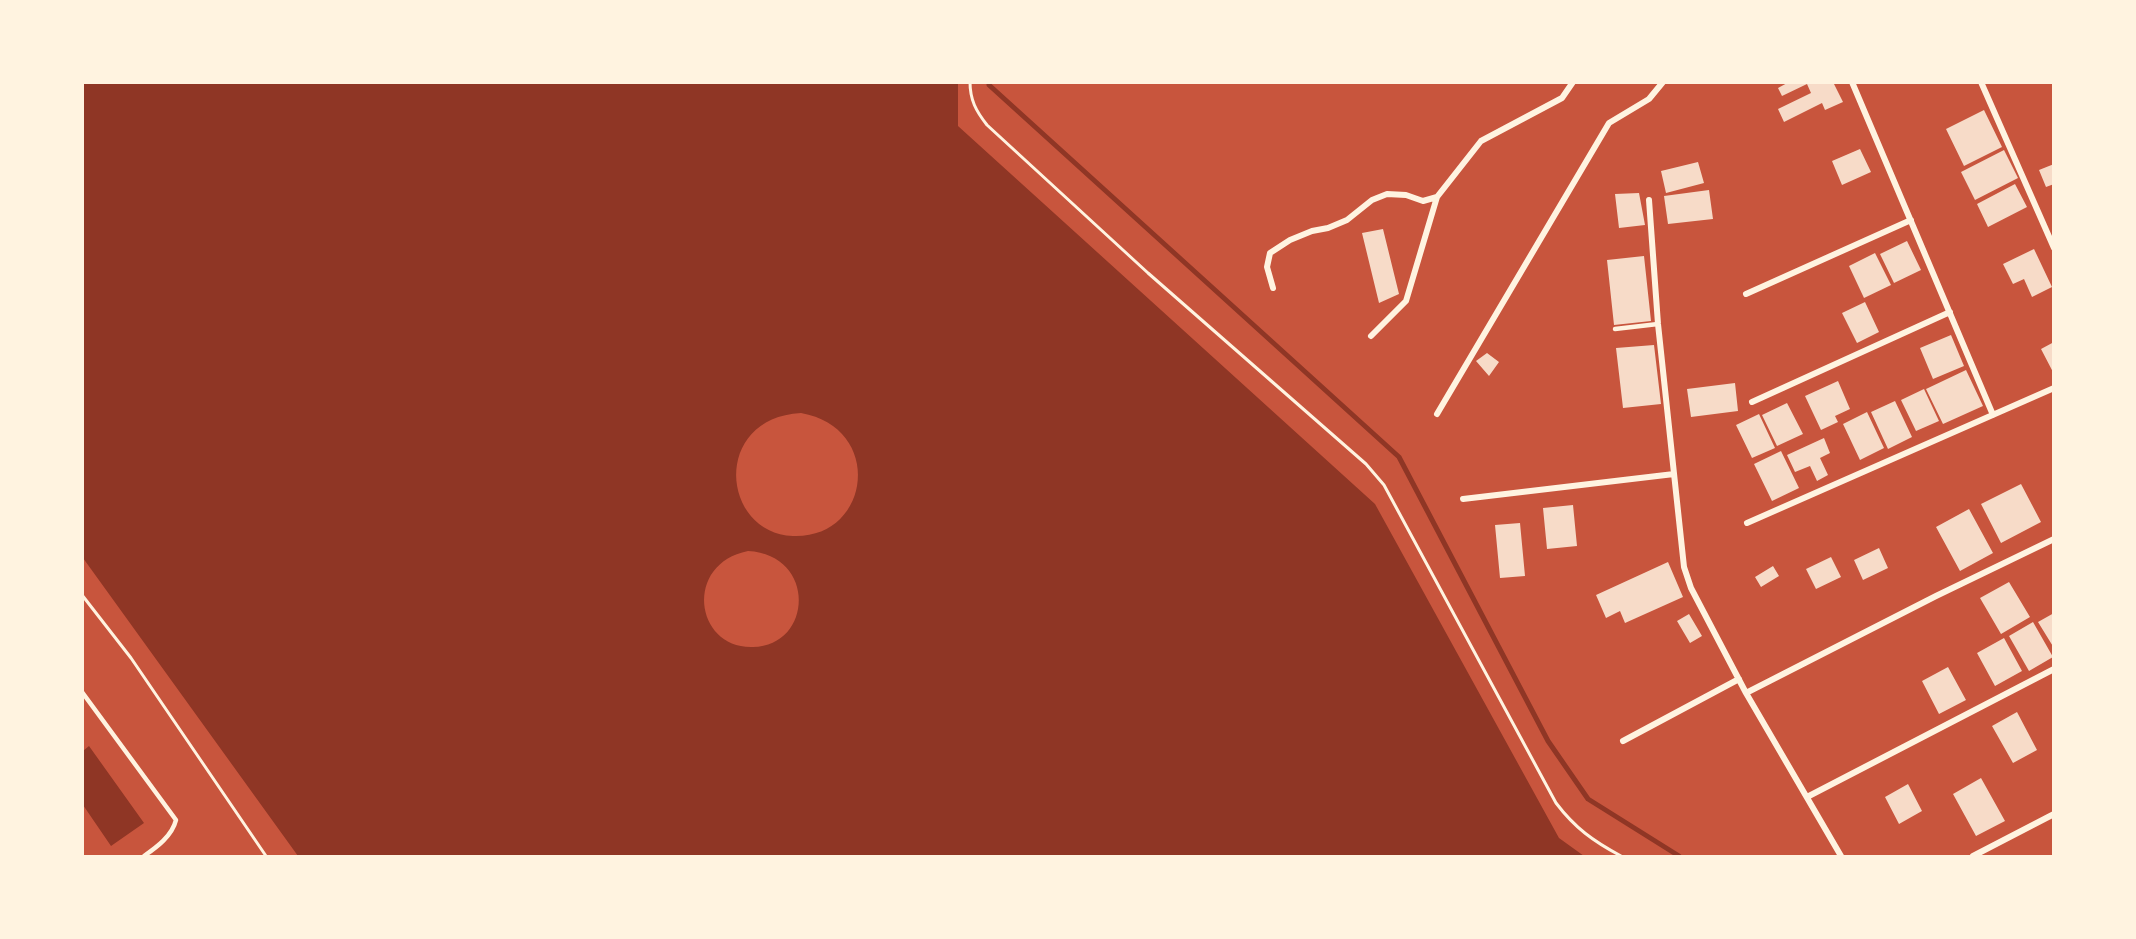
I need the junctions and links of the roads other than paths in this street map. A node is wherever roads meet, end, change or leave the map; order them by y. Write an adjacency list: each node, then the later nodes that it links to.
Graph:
1 (1573, 82): 5 (street)
2 (1663, 82): 17 (street)
3 (1852, 82): 7 (street)
4 (1981, 82): 8 (street)
5 (1437, 197): 9 (street); 14 (street)
6 (1649, 200): 12 (street)
7 (1911, 220): 10 (street); 11 (street)
8 (2054, 248)
9 (1273, 288)
10 (1746, 294)
11 (1950, 312): 16 (street); 18 (street)
12 (1658, 324): 13 (lane); 19 (street)
13 (1615, 329)
14 (1371, 336)
15 (2054, 388): 18 (street)
16 (1752, 402)
17 (1437, 414)
18 (1993, 415): 21 (street)
19 (1674, 474): 20 (street); 24 (street)
20 (1463, 499)
21 (1747, 523)
22 (2054, 539): 26 (street)
23 (2054, 669): 28 (street)
24 (1739, 679): 26 (street); 27 (street)
25 (82, 692): 30 (lane)
26 (1746, 693): 28 (street)
27 (1623, 741)
28 (1807, 797): 31 (street)
29 (2054, 814): 32 (street)
30 (144, 856)
31 (1841, 856)
32 (1973, 856)

